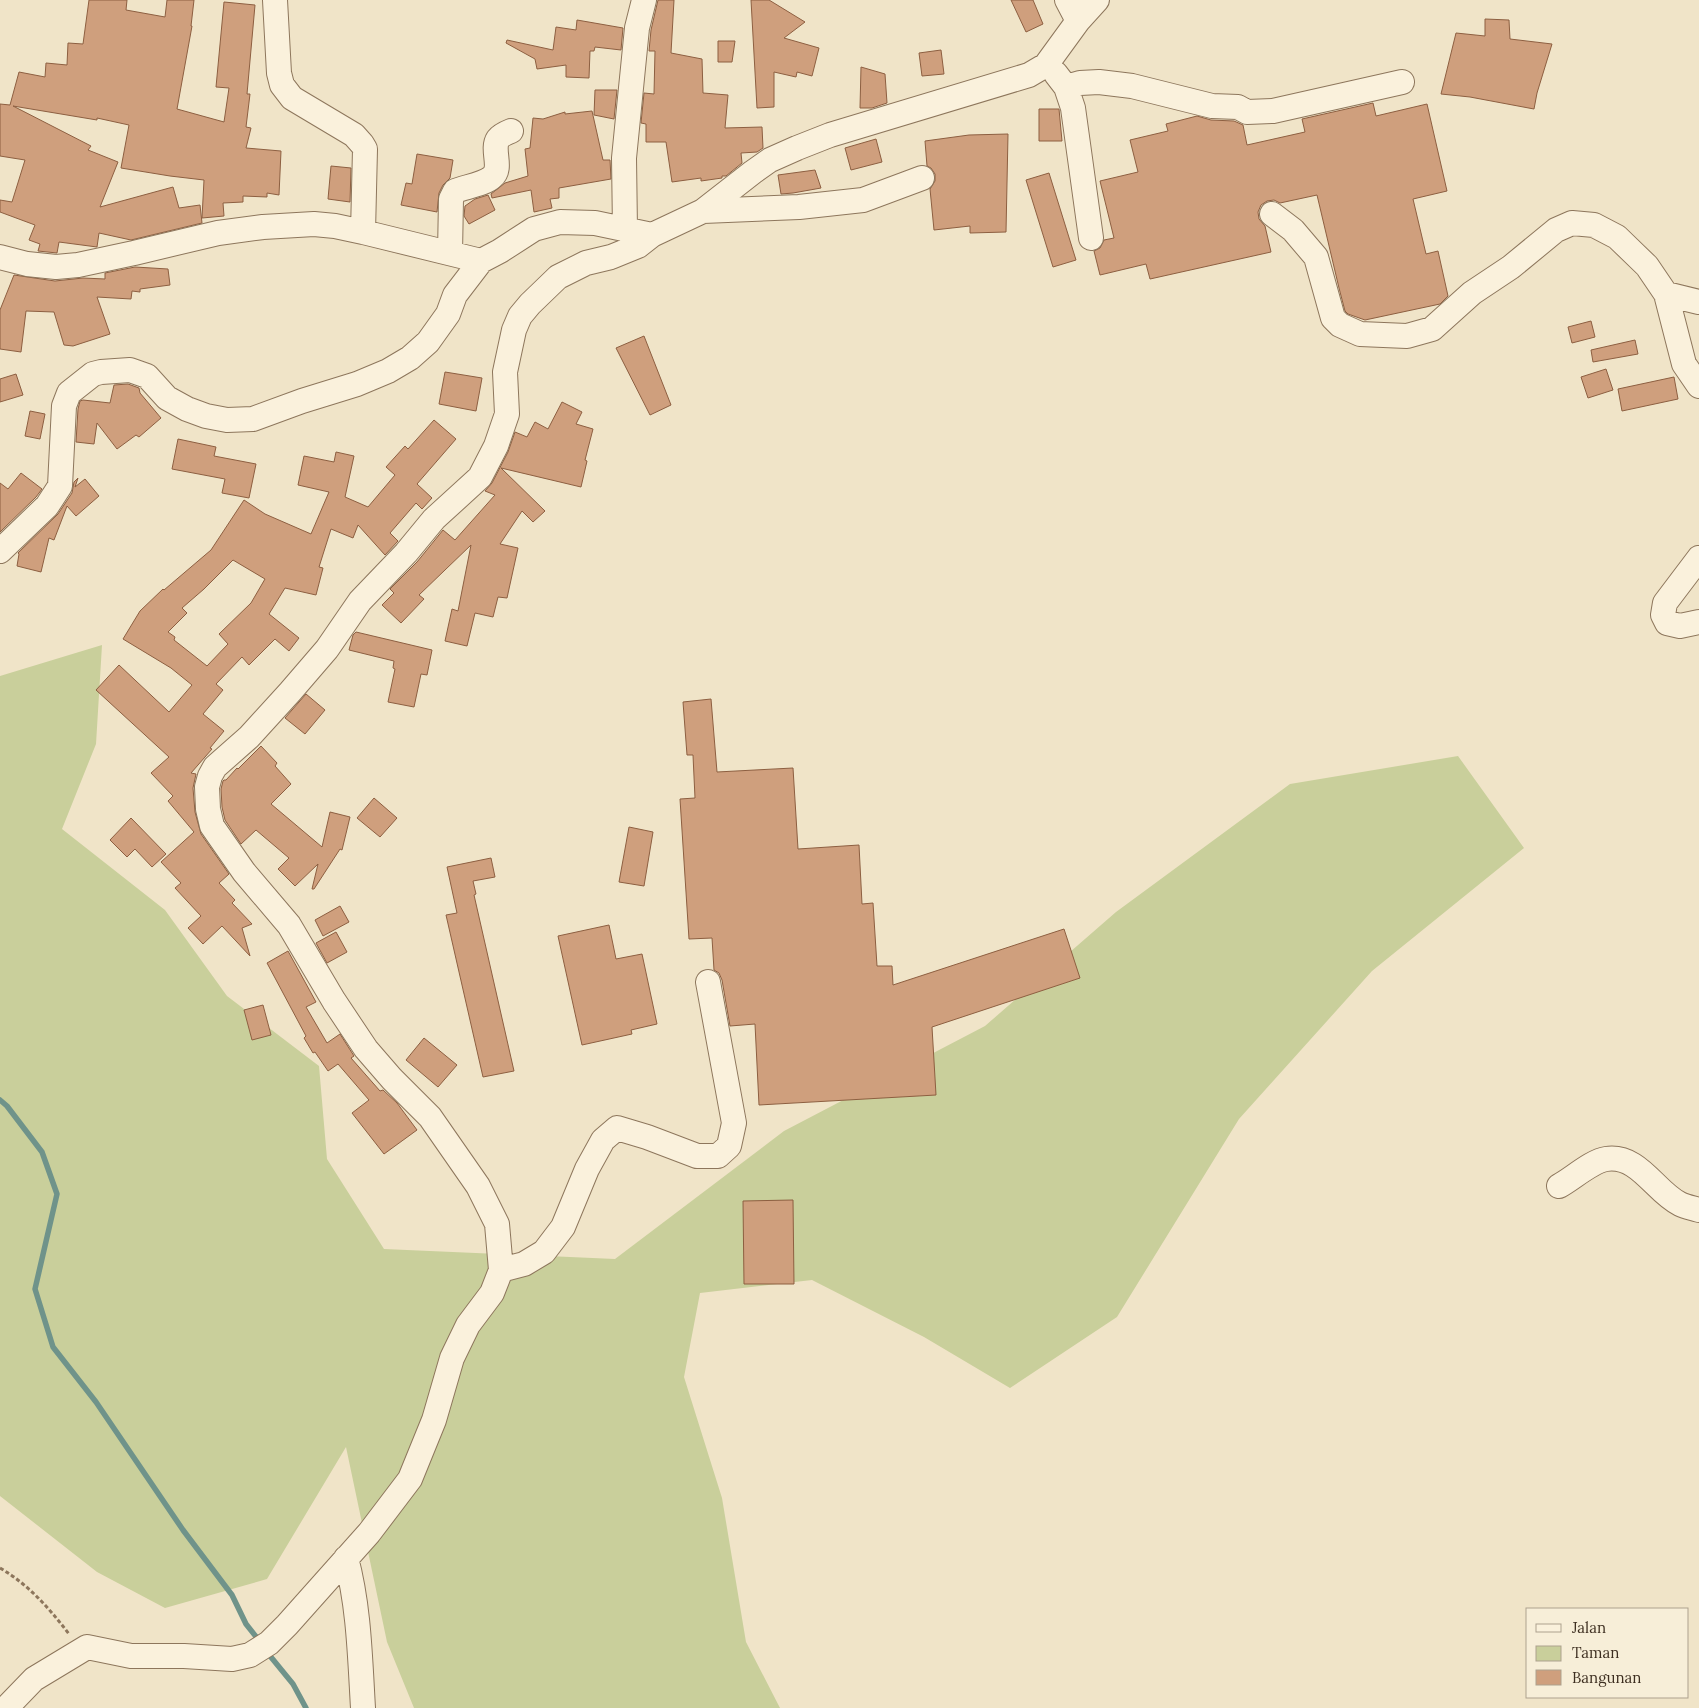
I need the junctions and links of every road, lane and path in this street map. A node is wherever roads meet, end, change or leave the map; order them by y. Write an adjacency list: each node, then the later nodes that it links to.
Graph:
1 (275, 0): 14 (street)
2 (644, 0): 13 (street)
3 (1067, 0): 5 (street)
4 (1097, 0): 5 (street)
5 (1078, 21): 6 (street)
6 (1046, 65): 8 (street); 11 (street)
7 (1402, 82): 8 (street)
8 (1066, 87): 16 (street)
9 (511, 131): 17 (street)
10 (922, 178): 11 (street)
11 (703, 211): 15 (street)
12 (1272, 214): 20 (street)
13 (625, 230): 15 (street); 19 (street)
14 (363, 232): 17 (street); 18 (street)
15 (652, 235): 29 (street)
16 (1091, 238)
17 (450, 253): 19 (street)
18 (0, 257)
19 (481, 261): 23 (street)
20 (1666, 294): 21 (street); 22 (street)
21 (1699, 302)
22 (1699, 386)
23 (0, 551)
24 (1699, 558): 25 (street)
25 (1699, 622)
26 (708, 982): 29 (street)
27 (1559, 1186): 28 (street)
28 (1699, 1210)
29 (501, 1270): 30 (street)
30 (346, 1558): 32 (street); 34 (street)
31 (0, 1568): 32 (path)
32 (87, 1647): 33 (street)
33 (6, 1708)
34 (363, 1708)

